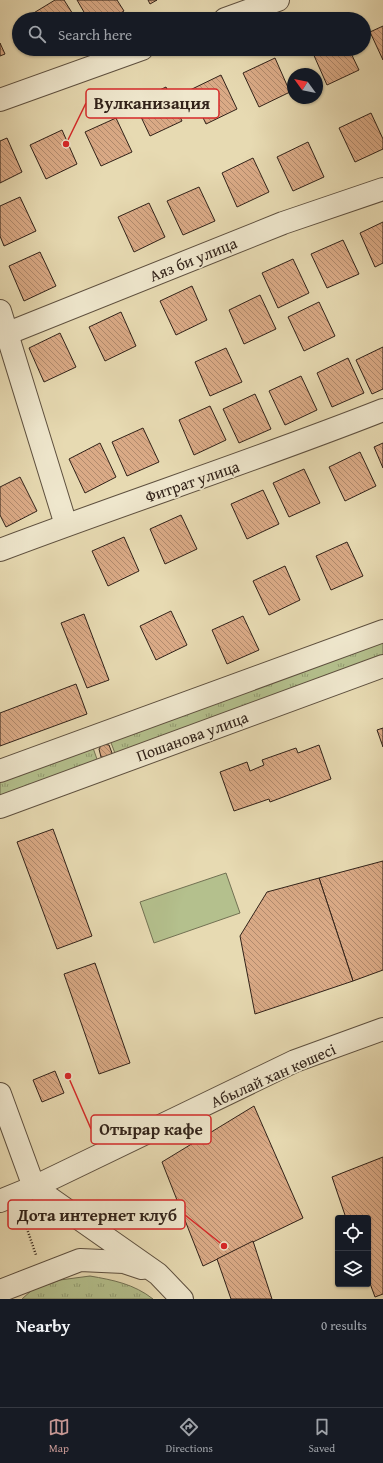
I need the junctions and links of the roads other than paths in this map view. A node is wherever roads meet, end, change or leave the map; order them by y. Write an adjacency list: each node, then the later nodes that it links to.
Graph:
1 (278, 0): 2 (street)
2 (245, 12)
3 (123, 56): 4 (street)
4 (0, 100)
5 (383, 189): 7 (street, Аяз би улица)
6 (0, 311): 7 (street)
7 (6, 334): 9 (street)
8 (383, 410): 9 (street, Фитрат улица)
9 (66, 525): 10 (street, Фитрат улица)
10 (0, 550)
11 (383, 631): 13 (street, Пошанова улица)
12 (383, 666): 14 (street, Пошанова улица)
13 (0, 771)
14 (0, 807)
15 (383, 1029): 17 (street, Абылай хан көшесі)
16 (0, 1094): 17 (street)
17 (9, 1197): 18 (street)
18 (158, 1274): 19 (street); 20 (street)
19 (0, 1291)
20 (182, 1299)

